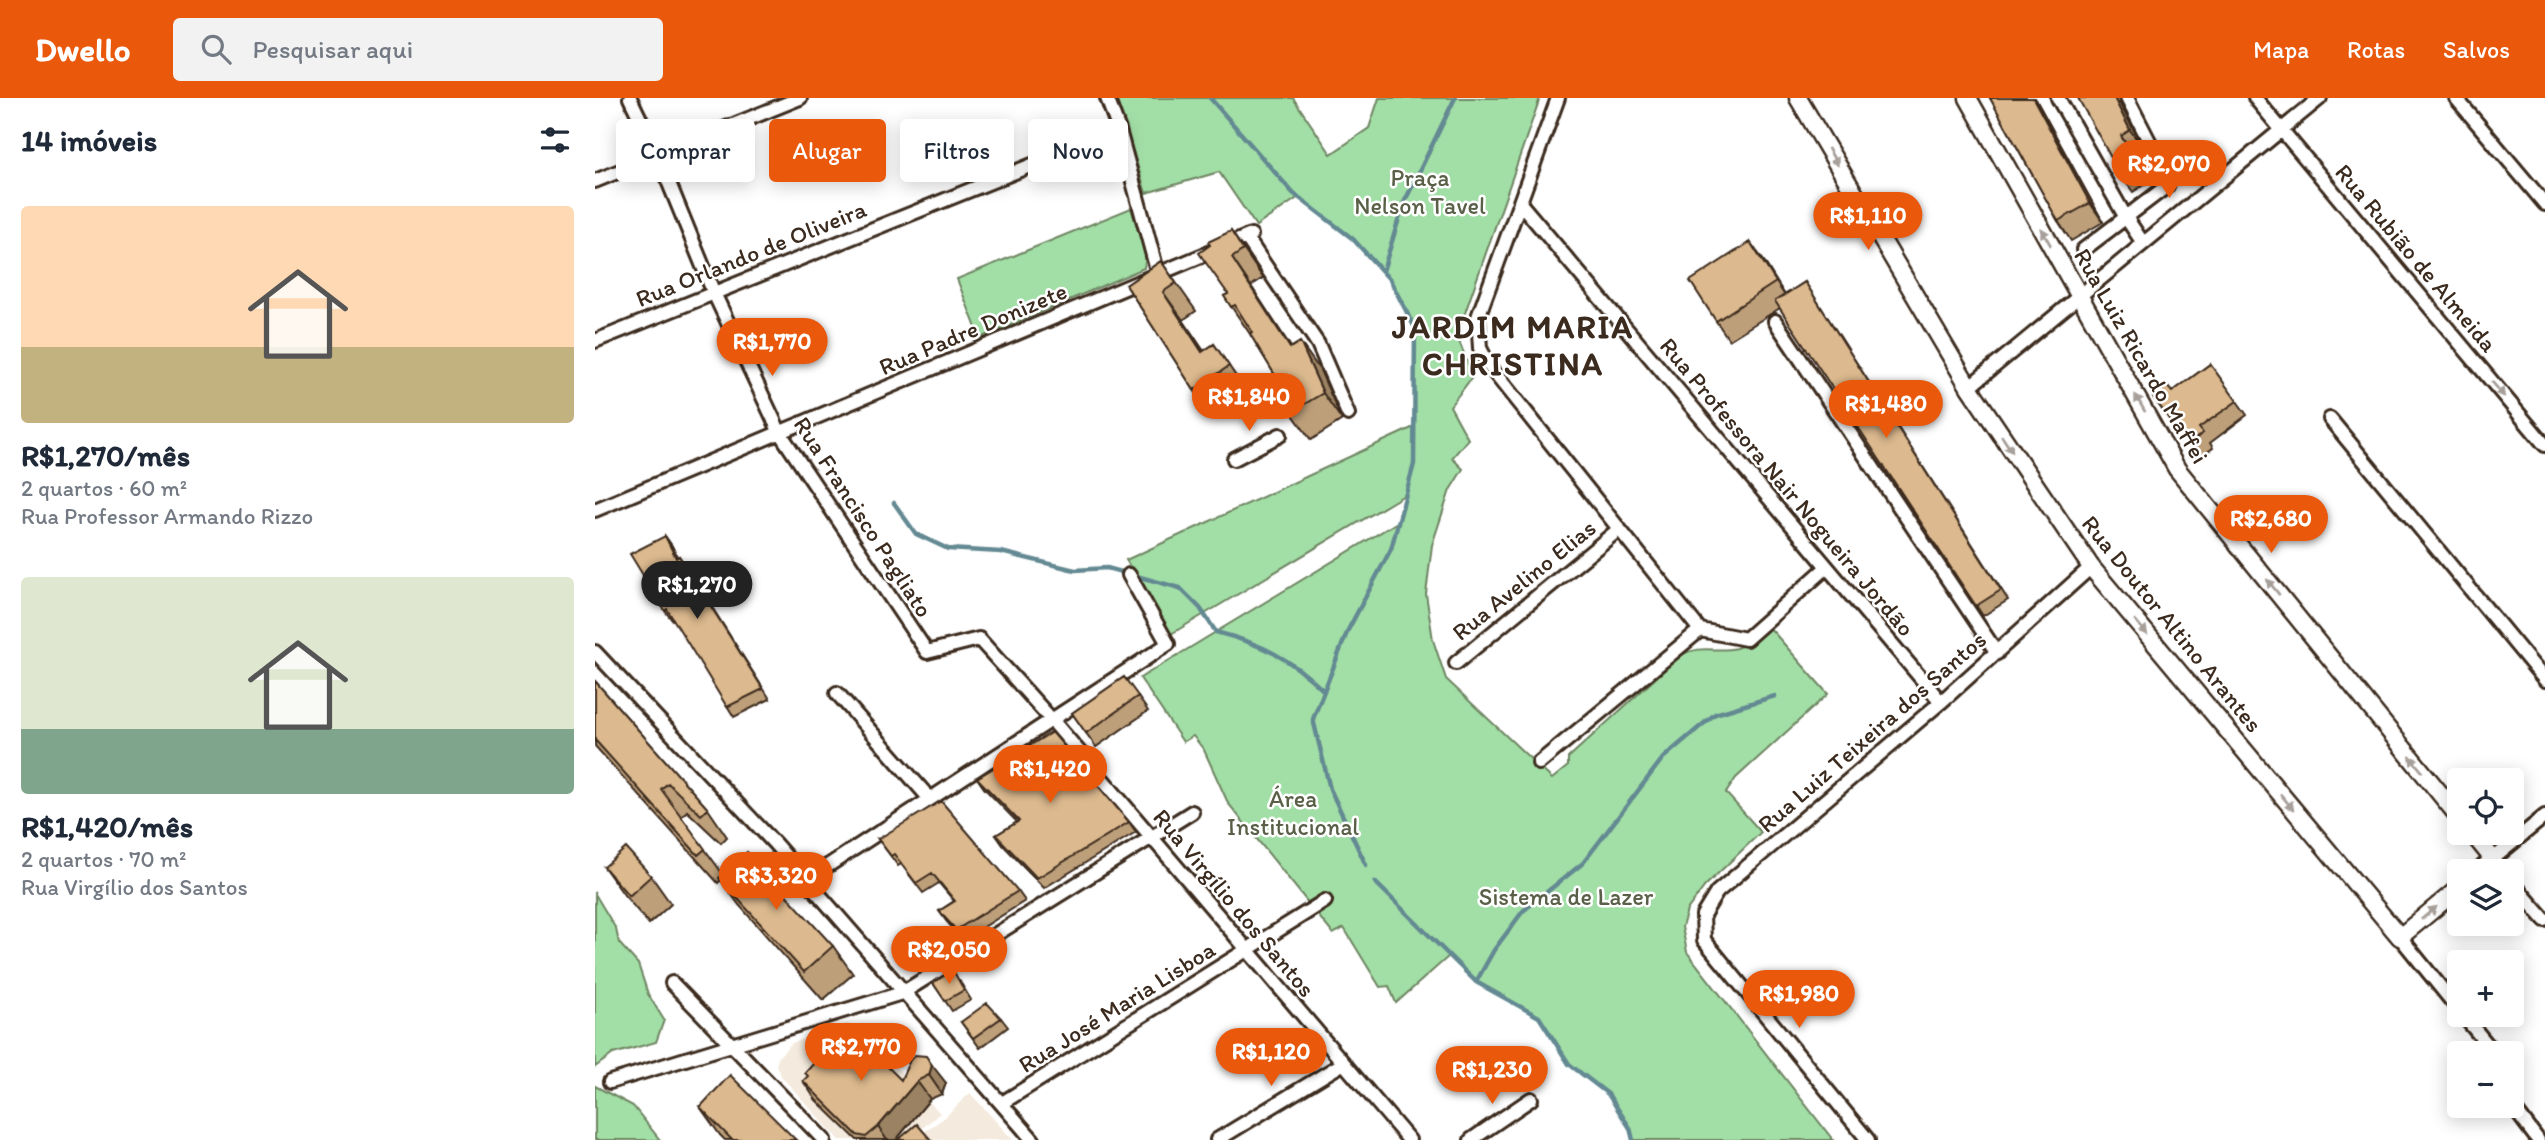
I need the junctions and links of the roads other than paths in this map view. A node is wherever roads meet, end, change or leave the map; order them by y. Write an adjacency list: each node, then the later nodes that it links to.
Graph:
1 (630, 98): 12 (street, Rua Francisco Pagliato)
2 (800, 98): 13 (street)
3 (1107, 98): 14 (street)
4 (1557, 98): 21 (street)
5 (1798, 98): 31 (street, Rua Doutor Altino Arantes, one-way to 31)
6 (1968, 98): 28 (street, Rua Luiz Ricardo Maffei, one-way to 6)
7 (2058, 98): 23 (street)
8 (2127, 98): 23 (street)
9 (2255, 98): 15 (street, Rua Rubião de Almeida)
10 (2320, 98): 15 (street)
11 (2456, 98): 22 (street)
12 (640, 119)
13 (749, 119)
14 (1115, 119)
15 (2281, 130): 24 (street); 36 (street, Rua Rubião de Almeida, one-way to 36)
16 (1128, 163): 26 (street)
17 (1028, 166): 27 (street, Rua Orlando de Oliveira)
18 (616, 173): 19 (street)
19 (595, 181)
20 (669, 182): 27 (street, Rua Francisco Pagliato)
21 (1520, 203): 39 (street); 40 (street, Rua Professora Nair Nogueira Jordão)
22 (2545, 204)
23 (2125, 216): 24 (street); 25 (street)
24 (2143, 243): 28 (street)
25 (2084, 250)
26 (1158, 274): 32 (street, Rua Padre Donizete); 34 (street, Rua Padre Donizete)
27 (713, 291): 30 (street, Rua Orlando de Oliveira); 34 (street, Rua Francisco Pagliato)
28 (2079, 296): 31 (street); 54 (street, Rua Luiz Ricardo Maffei, one-way to 28)
29 (1775, 321): 46 (street)
30 (595, 341)
31 (1969, 387): 41 (street, Rua Doutor Altino Arantes, one-way to 41)
32 (1348, 414)
33 (2329, 419): 48 (street)
34 (780, 433): 38 (street, Rua Padre Donizete); 45 (street, Rua Francisco Pagliato)
35 (1280, 435): 37 (street)
36 (2545, 445)
37 (1234, 459)
38 (595, 510)
39 (1618, 530): 43 (street); 47 (street, Rua Avelino Elias)
40 (1827, 567): 43 (street); 50 (street, Rua Professora Nair Nogueira Jordão)
41 (2091, 567): 46 (street, Rua Luiz Teixeira dos Santos); 66 (street, Rua Doutor Altino Arantes, one-way to 66)
42 (1129, 575): 51 (street)
43 (1700, 629): 52 (street)
44 (595, 652): 61 (street)
45 (927, 652): 51 (street, Rua Virgílio dos Santos)
46 (1997, 653): 50 (street, Rua Luiz Teixeira dos Santos)
47 (1455, 663)
48 (2545, 680)
49 (837, 693): 53 (street)
50 (1941, 702): 84 (street, Rua Luiz Teixeira dos Santos)
51 (1052, 719): 53 (street); 57 (street, Rua Virgílio dos Santos)
52 (1539, 763)
53 (930, 799): 61 (street)
54 (2447, 802)
55 (1192, 812): 57 (street)
56 (2545, 816): 60 (street)
57 (1153, 838): 67 (street, Rua Virgílio dos Santos); 69 (street)
58 (2482, 845): 59 (street)
59 (2493, 859)
60 (2504, 859)
61 (806, 880): 69 (street)
62 (2524, 896): 65 (street)
63 (2447, 898): 66 (street, one-way to 63)
64 (1325, 901): 67 (street, Rua José Maria Lisboa)
65 (2545, 920)
66 (2400, 937): 70 (street, Rua Doutor Altino Arantes)
67 (1247, 951): 74 (street, Rua Virgílio dos Santos); 77 (street, Rua José Maria Lisboa)
68 (672, 983): 73 (street)
69 (902, 993): 73 (street); 77 (street)
70 (2447, 995)
71 (2473, 1027): 72 (street)
72 (2484, 1041)
73 (731, 1044): 75 (street); 79 (street)
74 (1342, 1063): 81 (street); 82 (street, Rua Virgílio dos Santos)
75 (610, 1082)
76 (1531, 1099): 83 (street)
77 (1002, 1103): 80 (street)
78 (2522, 1118): 85 (street)
79 (824, 1140)
80 (1033, 1140)
81 (1217, 1140)
82 (1409, 1140)
83 (1471, 1140)
84 (1868, 1140)
85 (2538, 1140)

